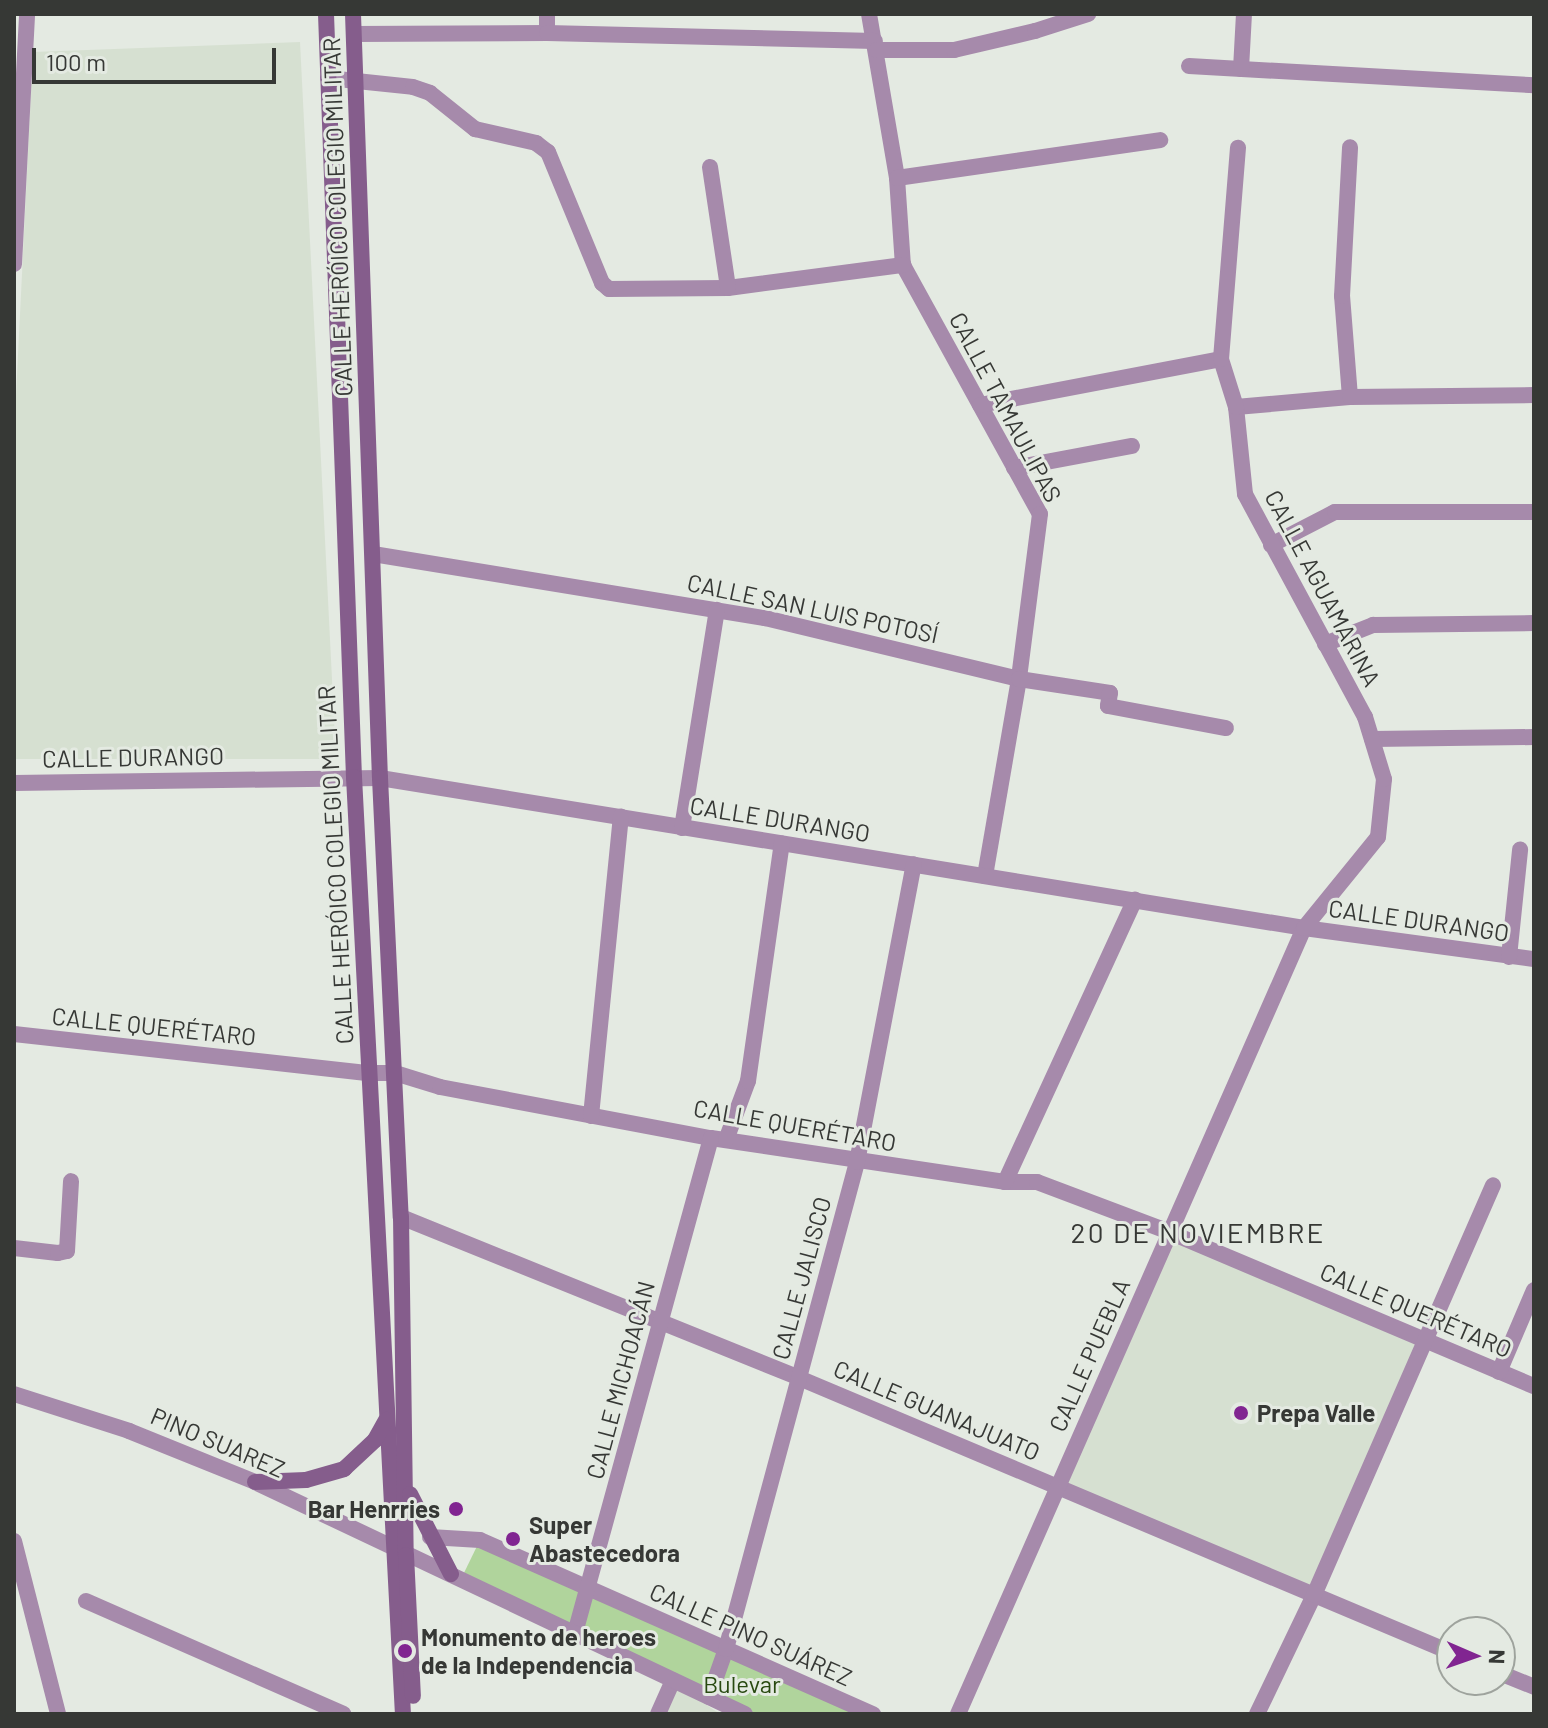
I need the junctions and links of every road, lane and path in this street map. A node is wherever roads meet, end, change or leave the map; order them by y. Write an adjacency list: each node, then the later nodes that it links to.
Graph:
1 (27, 14): 21 (street)
2 (326, 14): 13 (main road, CALLE HERÓICO COLEGIO MILITAR)
3 (353, 14): 9 (main road, CALLE HERÓICO COLEGIO MILITAR)
4 (547, 14): 8 (street)
5 (869, 14): 10 (street, CALLE TAMAULIPAS)
6 (1088, 14): 10 (street)
7 (1244, 14): 12 (street)
8 (547, 33): 9 (street); 10 (street)
9 (354, 34): 14 (main road, CALLE HERÓICO COLEGIO MILITAR)
10 (876, 46): 20 (street, CALLE TAMAULIPAS)
11 (1189, 66): 12 (street)
12 (1241, 69): 15 (street)
13 (328, 78): 14 (street); 24 (main road, CALLE HERÓICO COLEGIO MILITAR)
14 (357, 79): 23 (street); 25 (main road, CALLE HERÓICO COLEGIO MILITAR)
15 (1534, 85)
16 (1160, 140): 20 (street)
17 (1350, 147): 28 (street)
18 (1238, 148): 26 (street, CALLE AGUAMARINA)
19 (710, 167): 23 (street)
20 (897, 178): 22 (street, CALLE TAMAULIPAS)
21 (14, 264)
22 (903, 265): 23 (street); 29 (street, CALLE TAMAULIPAS)
23 (728, 288)
24 (337, 309): 25 (main road); 34 (main road, CALLE HERÓICO COLEGIO MILITAR)
25 (364, 310): 35 (main road, CALLE HERÓICO COLEGIO MILITAR)
26 (1221, 359): 29 (street); 30 (street, CALLE AGUAMARINA)
27 (1534, 395): 28 (street)
28 (1350, 397): 30 (street)
29 (980, 405): 32 (street, CALLE TAMAULIPAS)
30 (1236, 407): 36 (street, CALLE AGUAMARINA)
31 (1132, 446): 32 (street)
32 (1014, 468): 41 (street, CALLE TAMAULIPAS)
33 (1534, 512): 36 (street)
34 (344, 516): 35 (main road); 45 (main road, CALLE HERÓICO COLEGIO MILITAR)
35 (371, 518): 37 (main road, CALLE HERÓICO COLEGIO MILITAR)
36 (1271, 545): 40 (street, CALLE AGUAMARINA)
37 (373, 554): 38 (street, CALLE SAN LUIS POTOSÍ); 46 (main road, CALLE HERÓICO COLEGIO MILITAR)
38 (717, 610): 41 (street, CALLE SAN LUIS POTOSÍ); 49 (street)
39 (1534, 623): 40 (street)
40 (1325, 644): 44 (street, CALLE AGUAMARINA)
41 (1019, 679): 42 (street, CALLE SAN LUIS POTOSÍ); 53 (street, CALLE TAMAULIPAS)
42 (1226, 728)
43 (1534, 737): 44 (street)
44 (1372, 739): 55 (street, CALLE AGUAMARINA)
45 (354, 777): 46 (street, CALLE DURANGO); 47 (street, CALLE DURANGO); 59 (main road, CALLE HERÓICO COLEGIO MILITAR)
46 (380, 778): 48 (street, CALLE DURANGO); 60 (main road, CALLE HERÓICO COLEGIO MILITAR)
47 (14, 783)
48 (621, 817): 49 (street, CALLE DURANGO); 61 (street)
49 (682, 828): 50 (street, CALLE DURANGO)
50 (782, 843): 52 (street, CALLE DURANGO); 62 (street, CALLE MICHOACÁN)
51 (1520, 850): 56 (street)
52 (914, 864): 53 (street, CALLE DURANGO); 63 (street, CALLE JALISCO)
53 (985, 876): 54 (street, CALLE DURANGO)
54 (1135, 900): 55 (street, CALLE DURANGO); 65 (street)
55 (1304, 928): 56 (street, CALLE DURANGO); 68 (street, CALLE PUEBLA)
56 (1509, 957): 57 (street, CALLE DURANGO)
57 (1534, 959)
58 (14, 1034): 59 (street, CALLE QUERÉTARO)
59 (369, 1073): 60 (street, CALLE QUERÉTARO); 77 (main road, CALLE HERÓICO COLEGIO MILITAR)
60 (395, 1073): 61 (street, CALLE QUERÉTARO); 67 (main road, CALLE HERÓICO COLEGIO MILITAR)
61 (591, 1116): 62 (street, CALLE QUERÉTARO)
62 (719, 1139): 63 (street, CALLE QUERÉTARO); 71 (street, CALLE MICHOACÁN)
63 (857, 1162): 65 (street, CALLE QUERÉTARO); 74 (street, CALLE JALISCO)
64 (71, 1181): 69 (street)
65 (1005, 1182): 68 (street, CALLE QUERÉTARO)
66 (1493, 1185): 72 (street)
67 (401, 1217): 71 (street, CALLE GUANAJUATO); 76 (main road, CALLE HERÓICO COLEGIO MILITAR)
68 (1169, 1232): 72 (street, CALLE QUERÉTARO); 81 (street, CALLE PUEBLA)
69 (14, 1248)
70 (1534, 1290): 73 (street)
71 (660, 1322): 74 (street, CALLE GUANAJUATO); 87 (street, CALLE MICHOACÁN)
72 (1423, 1339): 73 (street, CALLE QUERÉTARO); 88 (street)
73 (1499, 1372): 75 (street, CALLE QUERÉTARO)
74 (799, 1378): 81 (street, CALLE GUANAJUATO); 92 (street, CALLE JALISCO)
75 (1534, 1386)
76 (403, 1392): 77 (main road); 82 (main road, CALLE HERÓICO COLEGIO MILITAR)
77 (385, 1393): 79 (main road, CALLE HERÓICO COLEGIO MILITAR)
78 (14, 1394): 80 (street, PINO SUAREZ)
79 (387, 1418): 80 (main road); 85 (main road, CALLE HERÓICO COLEGIO MILITAR)
80 (255, 1482): 85 (street, PINO SUAREZ)
81 (1058, 1487): 88 (street, CALLE GUANAJUATO); 102 (street, CALLE PUEBLA)
82 (407, 1489): 83 (main road); 85 (main road, CALLE HERÓICO COLEGIO MILITAR)
83 (430, 1537): 86 (main road); 87 (street, CALLE PINO SUÁREZ)
84 (14, 1544): 95 (street)
85 (400, 1552): 86 (street, PINO SUAREZ); 97 (main road, CALLE HERÓICO COLEGIO MILITAR); 98 (main road, CALLE HERÓICO COLEGIO MILITAR)
86 (451, 1574): 90 (street, PINO SUAREZ)
87 (590, 1589): 90 (street, CALLE MICHOACÁN); 92 (street, CALLE PINO SUÁREZ)
88 (1314, 1595): 91 (street, CALLE GUANAJUATO); 103 (street)
89 (86, 1601): 96 (street)
90 (575, 1633): 93 (street, PINO SUAREZ)
91 (1436, 1646)
92 (726, 1649): 94 (street, CALLE JALISCO); 101 (street, CALLE PINO SUÁREZ)
93 (673, 1680): 94 (street, PINO SUAREZ); 99 (street)
94 (709, 1697): 100 (street, PINO SUAREZ)
95 (58, 1714)
96 (343, 1714)
97 (403, 1714)
98 (413, 1714)
99 (658, 1714)
100 (745, 1714)
101 (873, 1714)
102 (958, 1714)
103 (1257, 1714)

